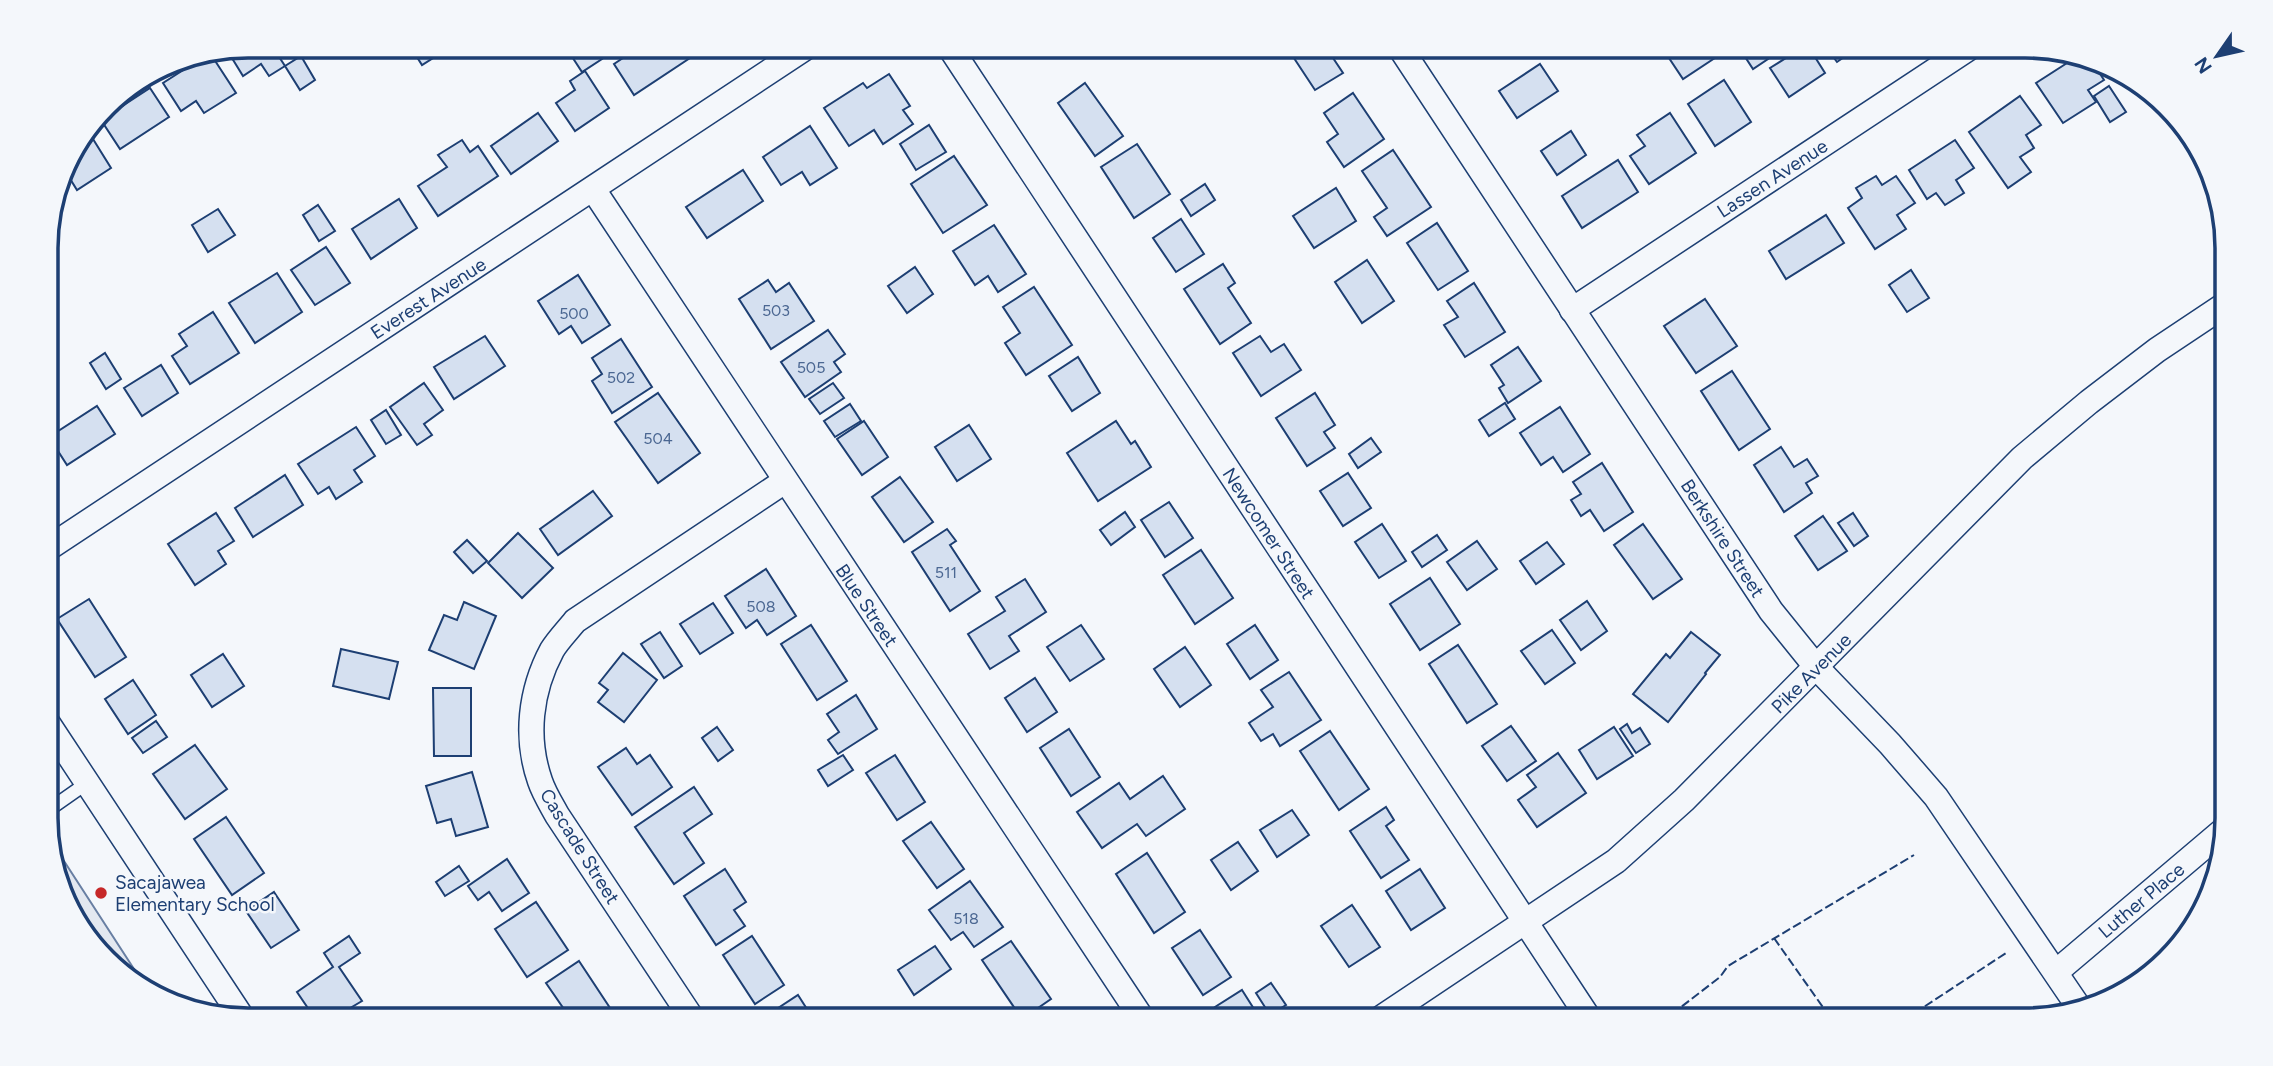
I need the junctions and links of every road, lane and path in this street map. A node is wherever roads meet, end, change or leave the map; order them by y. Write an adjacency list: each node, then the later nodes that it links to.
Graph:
1 (790, 58): 5 (street, Everest Avenue)
2 (957, 58): 15 (street, Newcomer Street)
3 (1407, 58): 6 (street, Berkshire Street)
4 (1954, 58): 6 (street, Lassen Avenue)
5 (593, 189): 8 (street, Blue Street); 9 (street, Everest Avenue)
6 (1572, 310): 10 (street, Berkshire Street)
7 (2215, 311): 10 (street, Pike Avenue)
8 (785, 481): 19 (street, Cascade Street); 20 (street, Blue Street)
9 (58, 541)
10 (1817, 668): 15 (street, Pike Avenue); 16 (street, Berkshire Street)
11 (58, 739): 12 (street)
12 (86, 783): 13 (lane); 18 (street)
13 (58, 803)
14 (2214, 838): 16 (street, Luther Place)
15 (1525, 923): 21 (street, Pike Avenue); 22 (street, Newcomer Street)
16 (2056, 972): 17 (street, Berkshire Street)
17 (2075, 1001)
18 (235, 1007)
19 (685, 1008)
20 (1135, 1008)
21 (1396, 1008)
22 (1582, 1008)

